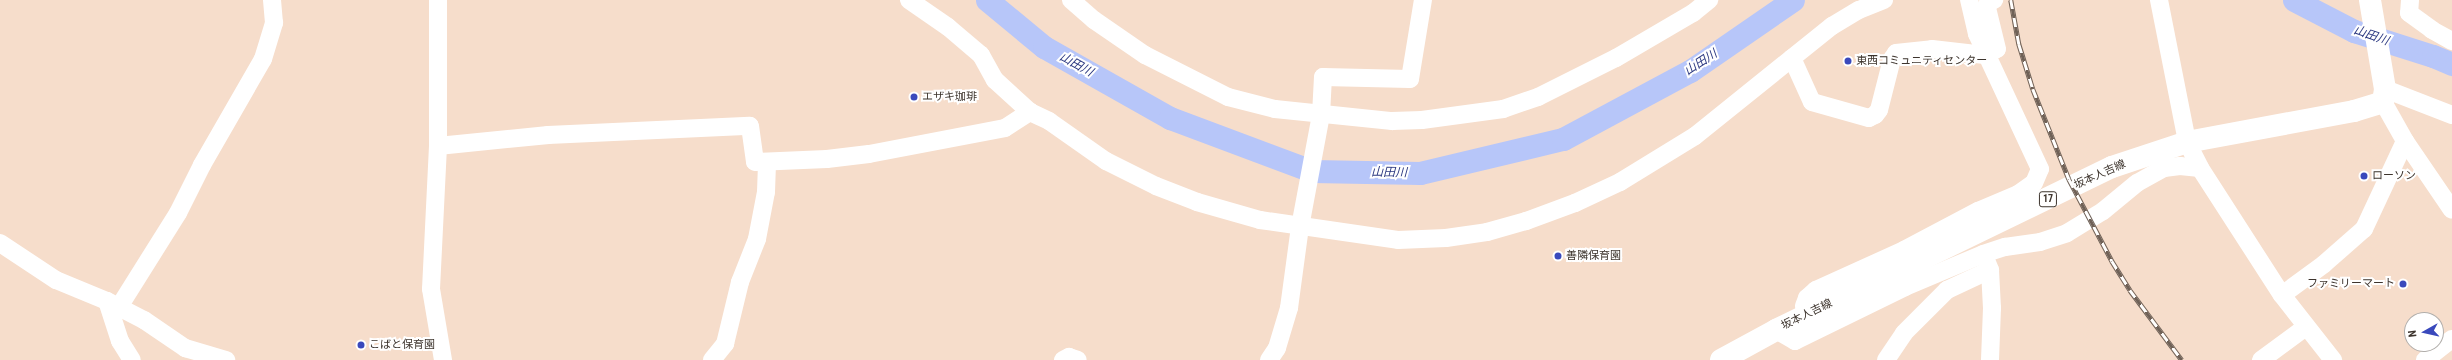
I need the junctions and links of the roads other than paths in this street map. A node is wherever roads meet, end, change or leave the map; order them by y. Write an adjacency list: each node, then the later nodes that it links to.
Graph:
1 (272, 0): 31 (street)
2 (438, 0): 22 (street)
3 (909, 0): 17 (street)
4 (1071, 0): 19 (street)
5 (1423, 0): 19 (street)
6 (1709, 0): 19 (street)
7 (1884, 0): 15 (street)
8 (1969, 0): 14 (street)
9 (1994, 0): 14 (street)
10 (2158, 0): 21 (street)
11 (2410, 0): 13 (street)
12 (2370, 3): 16 (main road)
13 (2452, 41)
14 (1985, 55): 15 (street); 32 (street)
15 (1792, 58): 26 (street)
16 (2384, 96): 18 (street); 20 (street); 21 (main road, 坂本人吉線 / 17)
17 (1030, 112): 23 (street); 26 (street)
18 (2452, 114)
19 (1320, 115): 26 (street)
20 (2405, 141): 25 (street); 30 (street)
21 (2187, 142): 24 (street); 32 (main road, 坂本人吉線 / 17)
22 (438, 146): 23 (street); 38 (street)
23 (767, 162): 39 (street)
24 (2200, 168): 28 (street); 30 (street)
25 (2452, 210)
26 (1300, 227): 42 (street)
27 (0, 243): 31 (street)
28 (1983, 254): 29 (street); 34 (street)
29 (1990, 270): 44 (street); 45 (street)
30 (2282, 295): 33 (street)
31 (113, 304): 36 (street); 37 (street)
32 (1807, 315): 34 (main road, 坂本人吉線 / 17)
33 (2306, 327): 46 (street); 47 (street)
34 (1776, 330): 43 (main road, 坂本人吉線 / 17)
35 (2452, 339): 48 (street)
36 (132, 360)
37 (226, 360)
38 (443, 360)
39 (712, 360)
40 (1063, 360): 41 (street)
41 (1078, 360)
42 (1269, 360)
43 (1721, 360)
44 (1886, 360)
45 (1990, 360)
46 (2261, 360)
47 (2333, 360)
48 (2425, 360)

